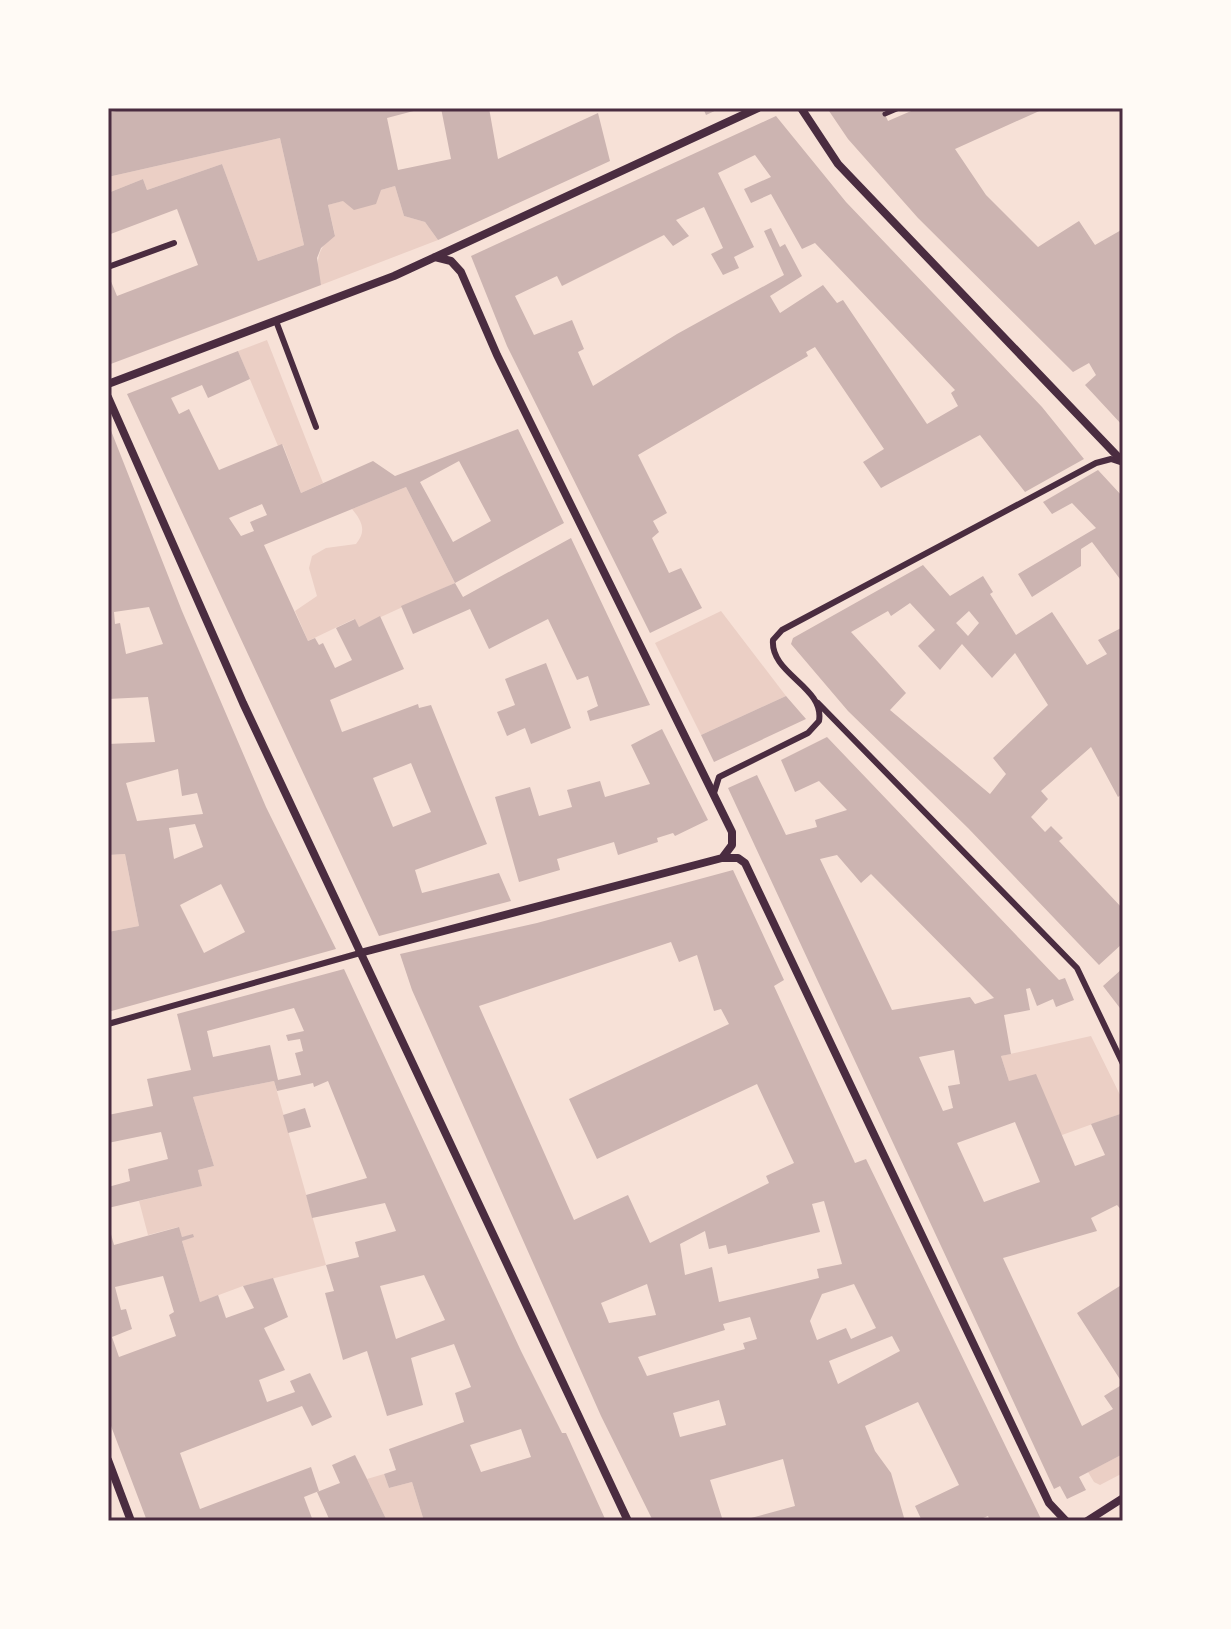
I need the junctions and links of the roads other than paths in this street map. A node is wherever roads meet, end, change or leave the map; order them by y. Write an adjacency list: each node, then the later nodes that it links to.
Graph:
1 (758, 108): 4 (street)
2 (801, 108): 10 (street)
3 (174, 243): 5 (lane)
4 (435, 257): 6 (street); 12 (street)
5 (108, 267)
6 (276, 321): 7 (street); 9 (lane)
7 (108, 384)
8 (108, 397): 14 (street)
9 (316, 427)
10 (1123, 462): 11 (lane)
11 (816, 701): 12 (lane); 16 (lane)
12 (714, 796): 13 (street)
13 (722, 858): 14 (street); 21 (street)
14 (360, 953): 15 (lane); 20 (street)
15 (108, 1024)
16 (1123, 1064)
17 (108, 1460): 19 (street)
18 (1123, 1498): 22 (street)
19 (131, 1521)
20 (628, 1521)
21 (1066, 1521)
22 (1088, 1521)

